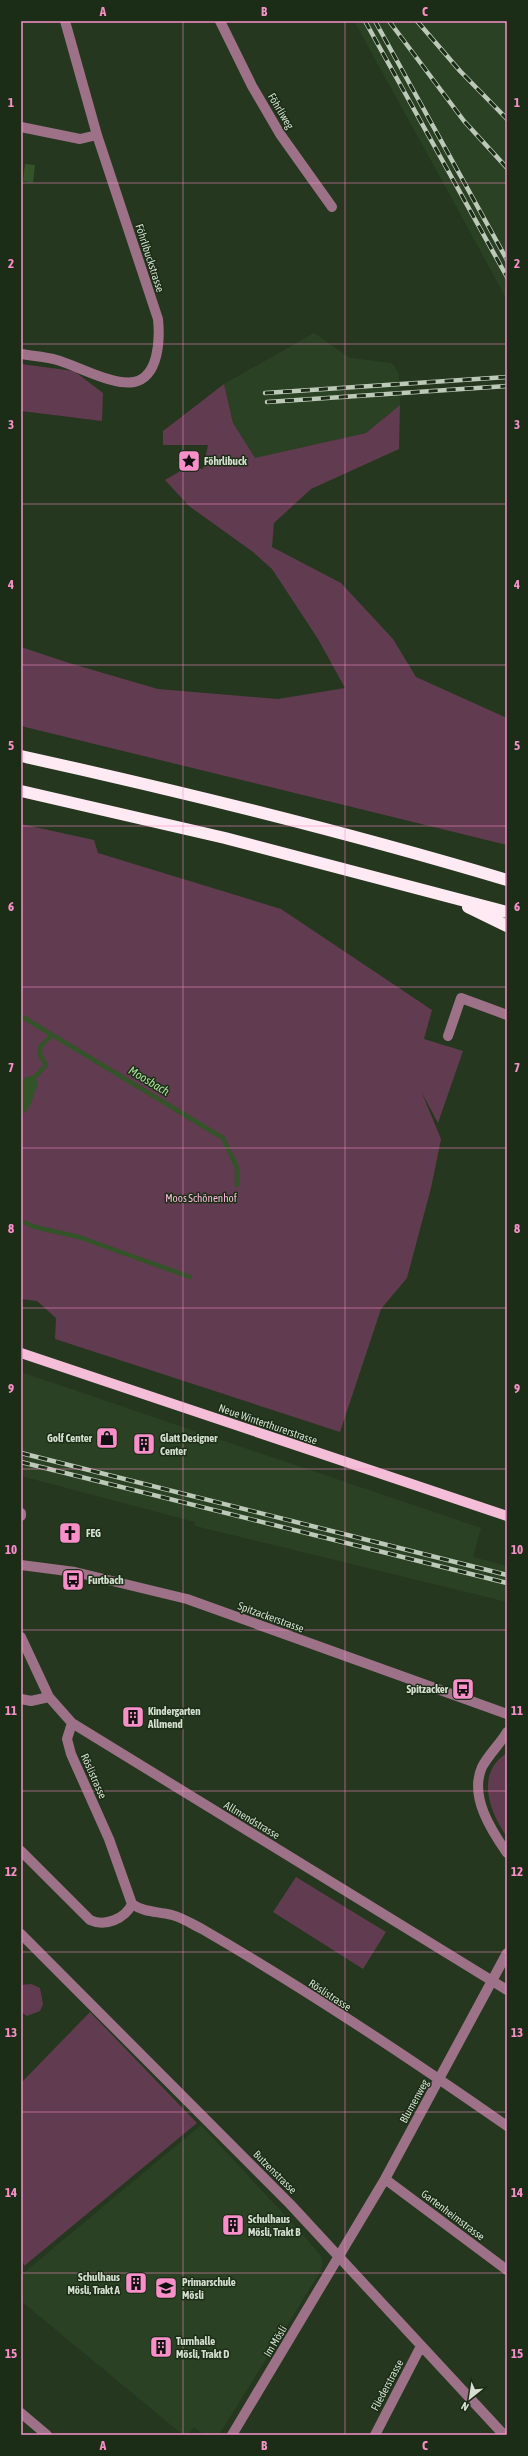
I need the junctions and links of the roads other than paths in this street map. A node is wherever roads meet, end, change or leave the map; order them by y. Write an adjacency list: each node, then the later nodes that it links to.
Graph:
1 (65, 21): 4 (street, Föhrlibuckstrasse)
2 (220, 21): 5 (street, Föhrliweg)
3 (21, 127): 4 (street)
4 (97, 135): 6 (street, Föhrlibuckstrasse)
5 (332, 207)
6 (21, 354)
7 (21, 756): 9 (highway)
8 (21, 791): 10 (highway)
9 (507, 880)
10 (444, 896): 11 (highway); 12 (highway)
11 (507, 912)
12 (507, 926)
13 (507, 1015): 14 (street)
14 (448, 1036)
15 (21, 1353): 18 (main road, Neue Winterthurerstrasse)
16 (21, 1513): 17 (street)
17 (21, 1516)
18 (507, 1516)
19 (21, 1565): 23 (street, Spitzackerstrasse)
20 (21, 1637): 21 (street, Allmendstrasse)
21 (49, 1697): 22 (street); 24 (street, Allmendstrasse)
22 (21, 1699)
23 (507, 1714)
24 (72, 1724): 28 (street, Röslistrasse); 31 (street, Allmendstrasse)
25 (507, 1732): 27 (street)
26 (21, 1851): 28 (street)
27 (507, 1853)
28 (132, 1904): 33 (street, Röslistrasse)
29 (21, 1934): 36 (street, Butzenstrasse)
30 (507, 1953): 31 (street, Blumenweg)
31 (492, 1980): 32 (street, Allmendstrasse); 33 (street, Blumenweg)
32 (507, 1990)
33 (440, 2079): 34 (street, Röslistrasse); 35 (street, Blumenweg)
34 (507, 2126)
35 (385, 2179): 36 (street, Blumenweg); 37 (street, Gartenheimstrasse)
36 (339, 2258): 38 (street, Butzenstrasse); 41 (street, Im Mösli)
37 (507, 2270)
38 (421, 2346): 42 (street, Fliederstrasse); 43 (street, Butzenstrasse)
39 (21, 2413): 40 (street)
40 (47, 2435)
41 (232, 2435)
42 (375, 2435)
43 (504, 2435)

